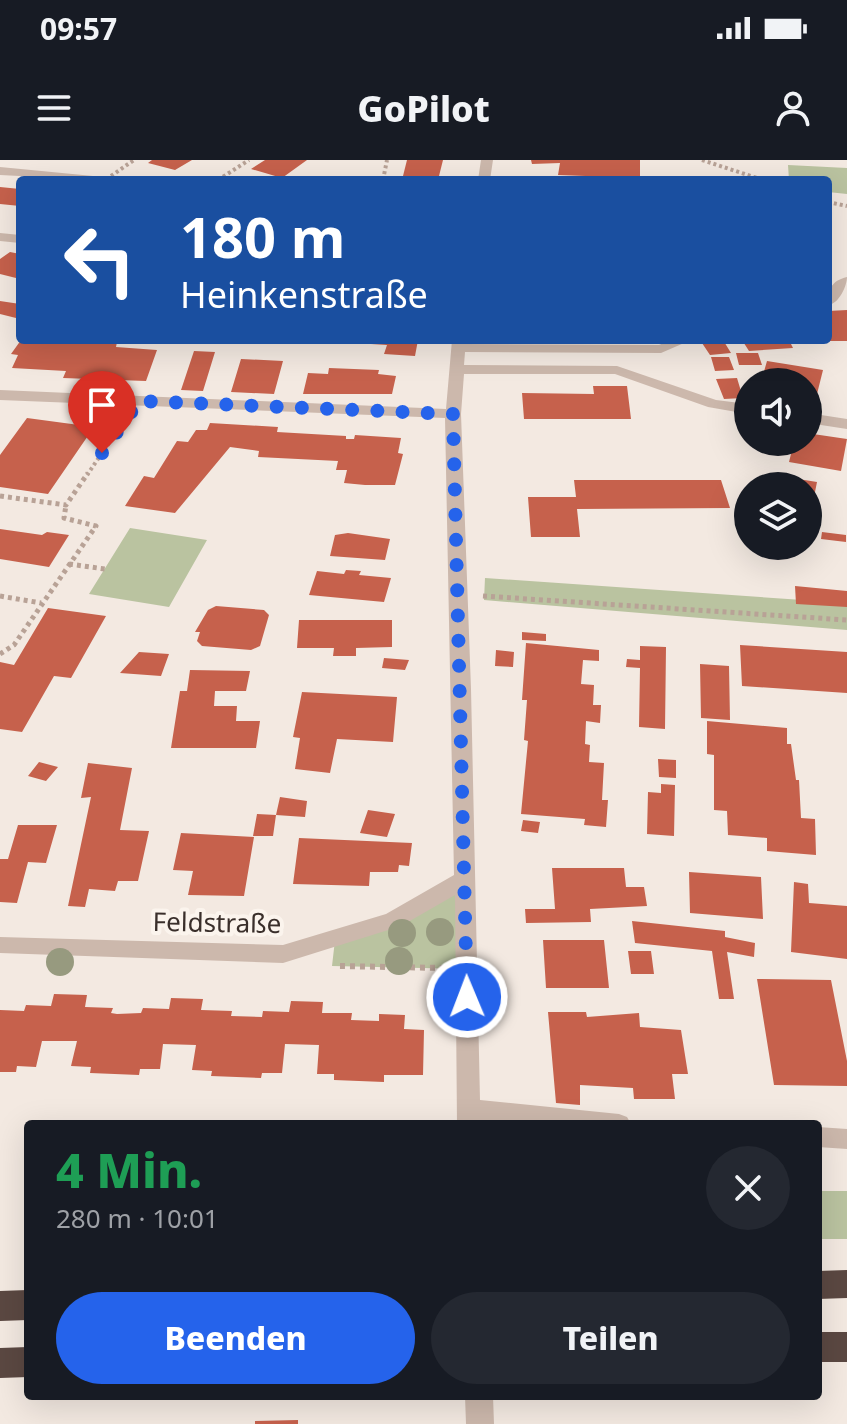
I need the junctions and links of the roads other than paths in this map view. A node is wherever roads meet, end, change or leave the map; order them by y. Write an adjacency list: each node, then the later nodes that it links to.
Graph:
1 (0, 171): 2 (street)
2 (46, 176)
3 (847, 281): 4 (street)
4 (832, 296)
5 (458, 344): 6 (street); 7 (street)
6 (674, 344)
7 (455, 369): 9 (street); 10 (street)
8 (0, 395): 10 (street)
9 (734, 407)
10 (453, 414): 13 (street)
11 (822, 420): 12 (street)
12 (847, 424)
13 (465, 879): 14 (street, Feldstraße); 15 (street)
14 (0, 945)
15 (469, 1117): 16 (street)
16 (533, 1120)
17 (822, 1137): 18 (street)
18 (847, 1139)
19 (847, 1284): 20 (highway)
20 (822, 1285)
21 (24, 1305): 22 (highway)
22 (0, 1306)
23 (822, 1347): 24 (highway)
24 (847, 1347)
25 (24, 1362): 26 (highway)
26 (0, 1363)

